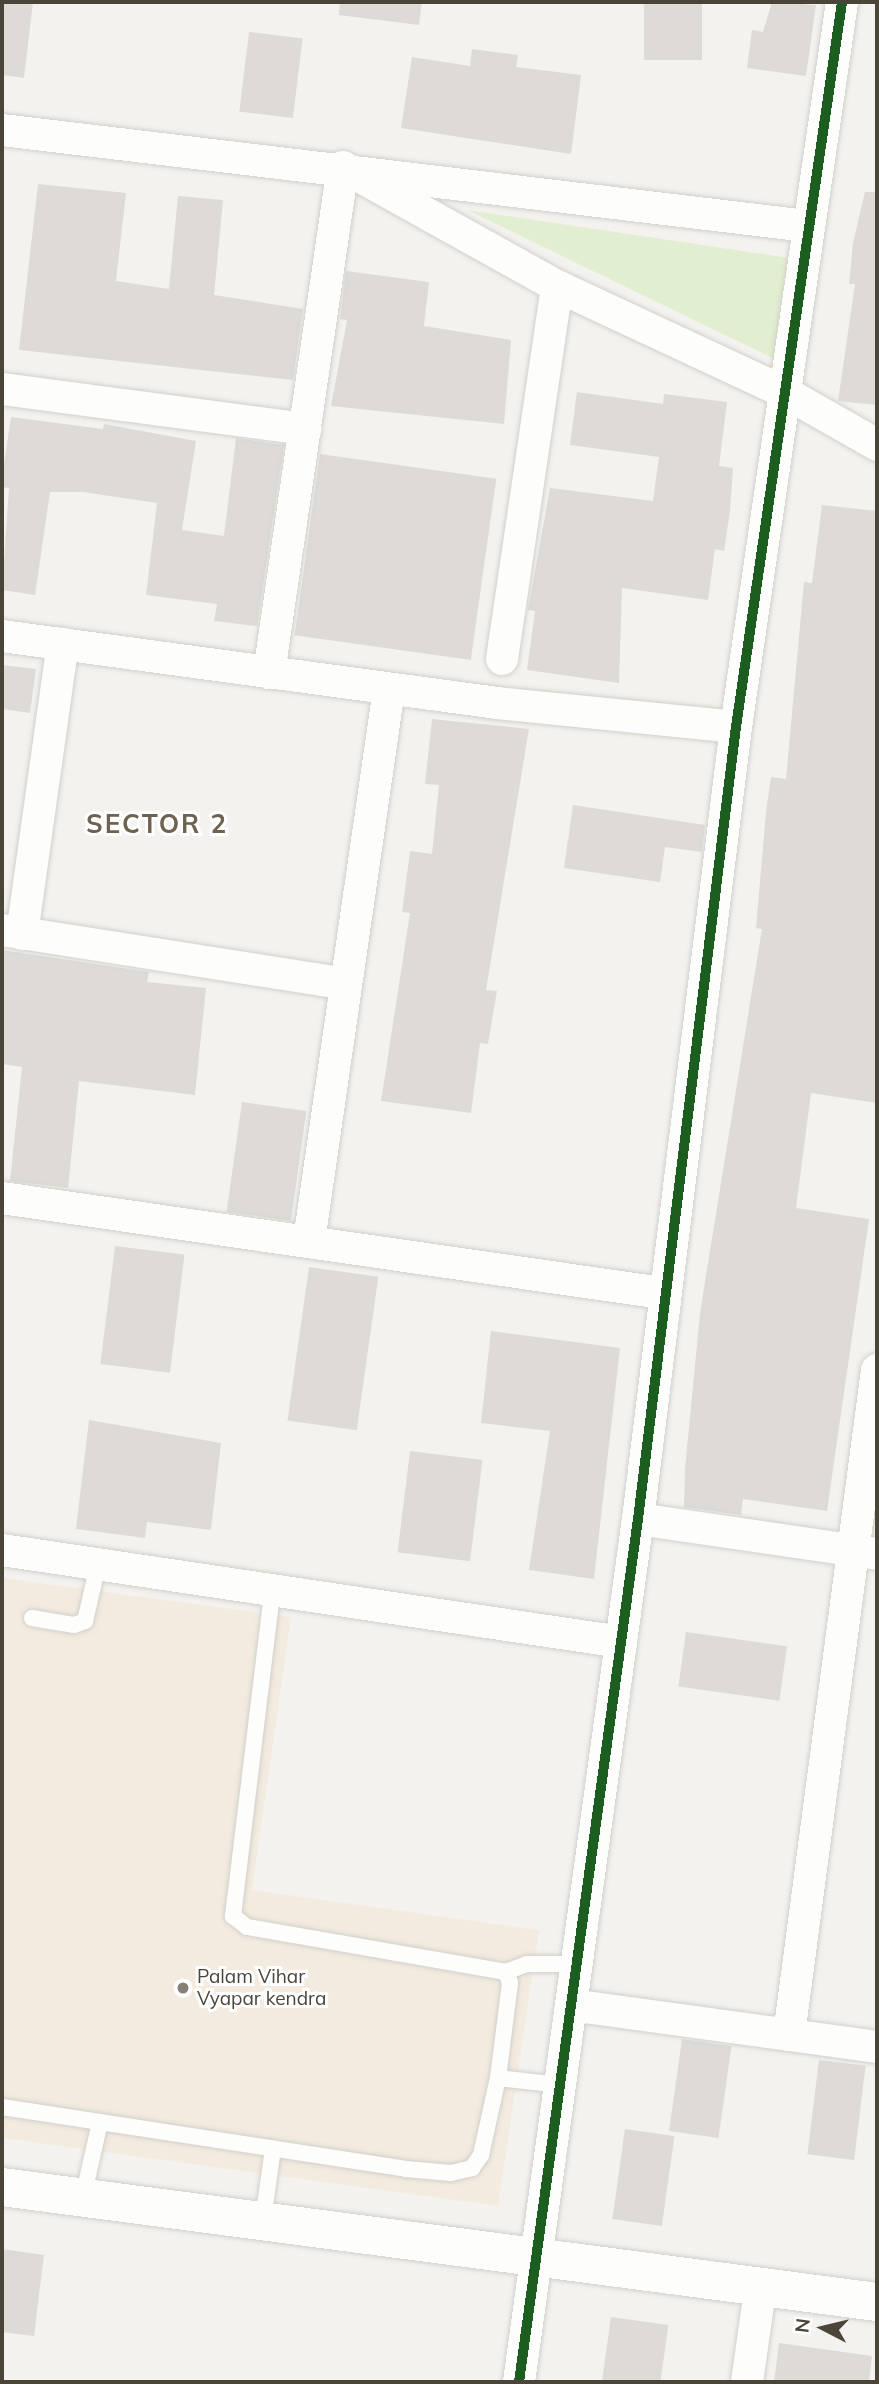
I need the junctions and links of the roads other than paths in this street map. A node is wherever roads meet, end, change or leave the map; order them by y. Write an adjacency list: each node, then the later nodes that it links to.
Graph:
1 (842, 2): 4 (street)
2 (2, 130): 3 (street)
3 (343, 167): 4 (street); 5 (street); 8 (street)
4 (807, 226): 7 (street)
5 (557, 286): 7 (street); 12 (street)
6 (2, 390): 8 (street)
7 (786, 393): 9 (street); 15 (street)
8 (305, 429): 13 (street)
9 (877, 445)
10 (2, 636): 11 (street)
11 (63, 644): 13 (street); 16 (street)
12 (502, 659)
13 (269, 673): 14 (street)
14 (389, 689): 15 (street); 17 (street)
15 (736, 727): 20 (street)
16 (12, 932): 17 (street)
17 (346, 984): 19 (street)
18 (2, 1198): 19 (street)
19 (309, 1241): 20 (street)
20 (662, 1293): 22 (street)
21 (877, 1370): 24 (street)
22 (638, 1519): 24 (street); 28 (street)
23 (2, 1550): 25 (street)
24 (866, 1552): 32 (street)
25 (98, 1565): 26 (street); 27 (lane)
26 (272, 1591): 28 (street); 30 (lane)
27 (32, 1618)
28 (621, 1642): 29 (street)
29 (575, 1964): 30 (lane); 31 (street)
30 (506, 1972): 34 (lane)
31 (571, 2005): 32 (street); 35 (street)
32 (789, 2035): 33 (street)
33 (877, 2047)
34 (498, 2078): 35 (lane); 38 (lane)
35 (559, 2085): 42 (street)
36 (2, 2107): 37 (lane)
37 (100, 2122): 38 (lane); 40 (lane)
38 (273, 2149): 41 (lane)
39 (2, 2187): 40 (street)
40 (83, 2197): 41 (street)
41 (263, 2220): 42 (street)
42 (533, 2254): 43 (street); 45 (street)
43 (761, 2284): 44 (street); 46 (street)
44 (877, 2302)
45 (519, 2382)
46 (747, 2382)

